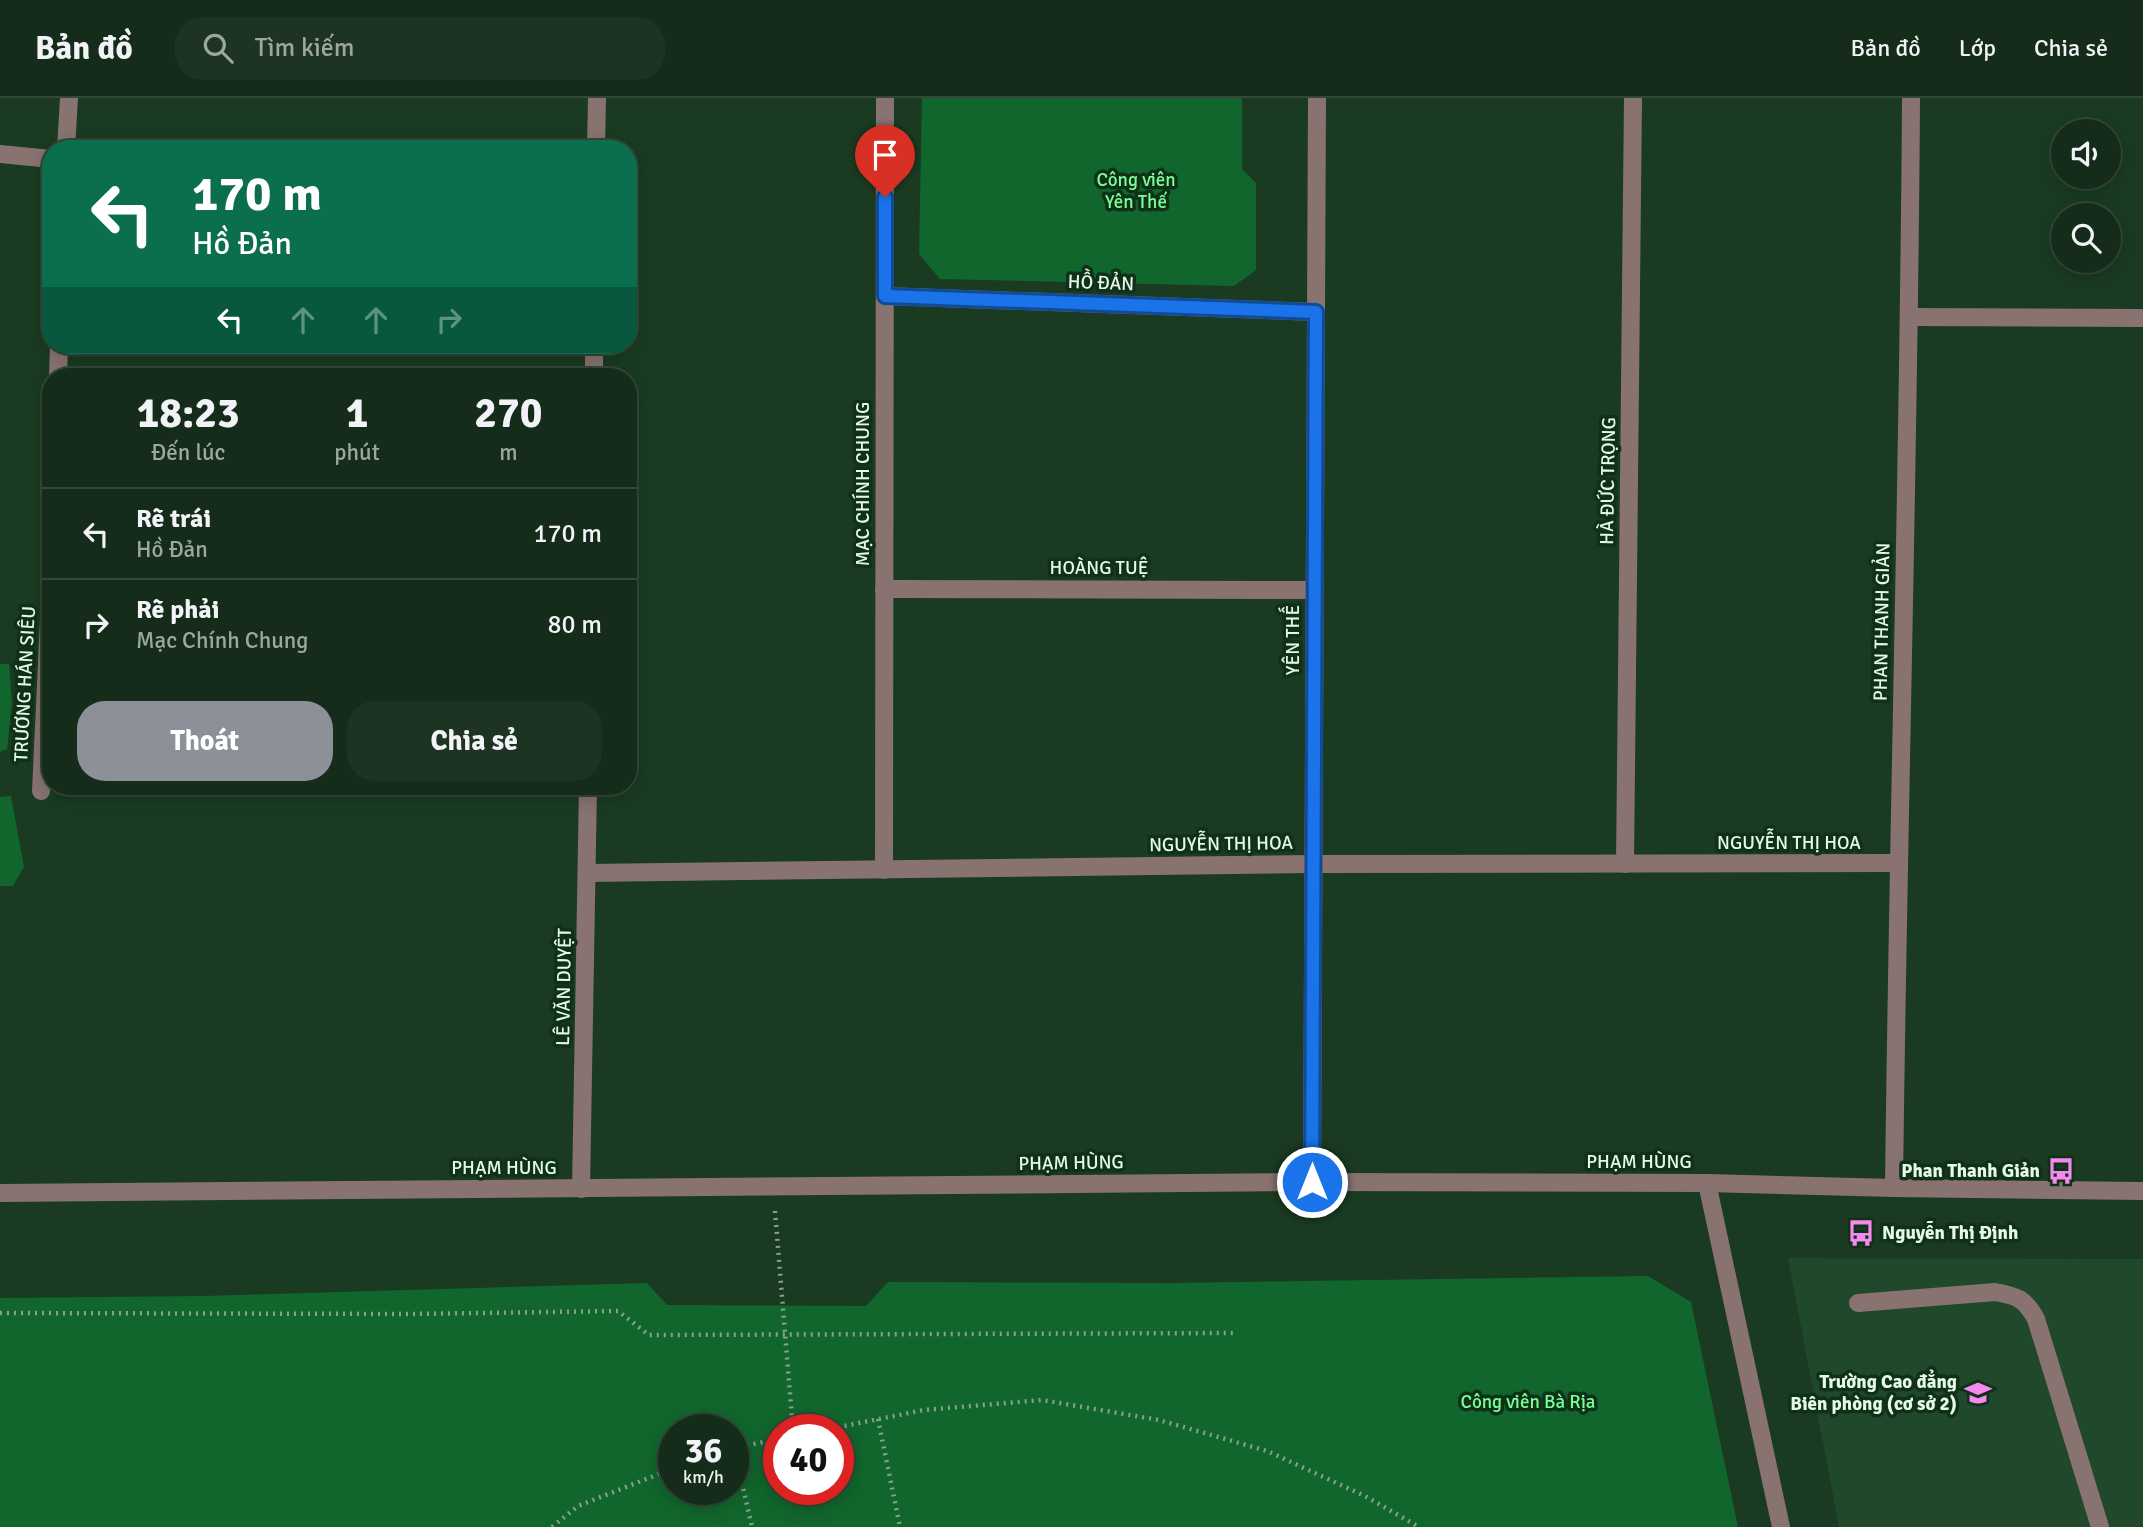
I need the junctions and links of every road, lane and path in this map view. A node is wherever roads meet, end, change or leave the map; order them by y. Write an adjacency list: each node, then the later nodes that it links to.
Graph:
1 (69, 98): 7 (street)
2 (597, 98): 8 (street)
3 (885, 98): 11 (street, MẠC CHÍNH CHUNG)
4 (1317, 98): 12 (street, YÊN THẾ)
5 (1633, 98): 22 (street, HÀ ĐỨC TRỌNG)
6 (1911, 98): 13 (street, PHAN THANH GIẢN)
7 (67, 140)
8 (596, 140)
9 (0, 155): 10 (street)
10 (42, 158)
11 (885, 296): 12 (street, HỒ ĐẢN); 15 (street, MẠC CHÍNH CHUNG)
12 (1316, 312): 16 (street, YÊN THẾ)
13 (1910, 317): 14 (street); 20 (street, PHAN THANH GIẢN)
14 (2143, 318)
15 (884, 589): 16 (street, HOÀNG TUỆ); 23 (street, MẠC CHÍNH CHUNG)
16 (1315, 590): 21 (street, YÊN THẾ)
17 (42, 770): 18 (street, TRƯƠNG HÁN SIÊU)
18 (41, 791)
19 (588, 795): 24 (street, LÊ VĂN DUYỆT)
20 (1898, 863): 22 (street, NGUYỄN THỊ HOA); 29 (street, PHAN THANH GIẢN)
21 (1313, 864): 22 (street, NGUYỄN THỊ HOA); 23 (street, NGUYỄN THỊ HOA); 25 (street, YÊN THẾ)
22 (1625, 864)
23 (884, 870): 24 (street, NGUYỄN THỊ HOA)
24 (587, 873): 28 (street, LÊ VĂN DUYỆT)
25 (1312, 1182): 26 (street, PHẠM HÙNG); 27 (street, PHẠM HÙNG)
26 (1707, 1183): 29 (street, PHẠM HÙNG); 45 (street)
27 (773, 1186): 28 (street, PHẠM HÙNG); 35 (path)
28 (581, 1188): 31 (street, PHẠM HÙNG)
29 (1894, 1188): 30 (street, PHẠM HÙNG)
30 (2143, 1191)
31 (0, 1193)
32 (1858, 1303): 46 (street)
33 (0, 1313): 35 (path)
34 (1235, 1333): 35 (path)
35 (785, 1335): 36 (path)
36 (792, 1414)
37 (877, 1419): 38 (path); 43 (path); 44 (path)
38 (854, 1424)
39 (658, 1474): 41 (path)
40 (747, 1505): 42 (path)
41 (552, 1527)
42 (752, 1527)
43 (900, 1527)
44 (1419, 1527)
45 (1781, 1527)
46 (2100, 1527)

